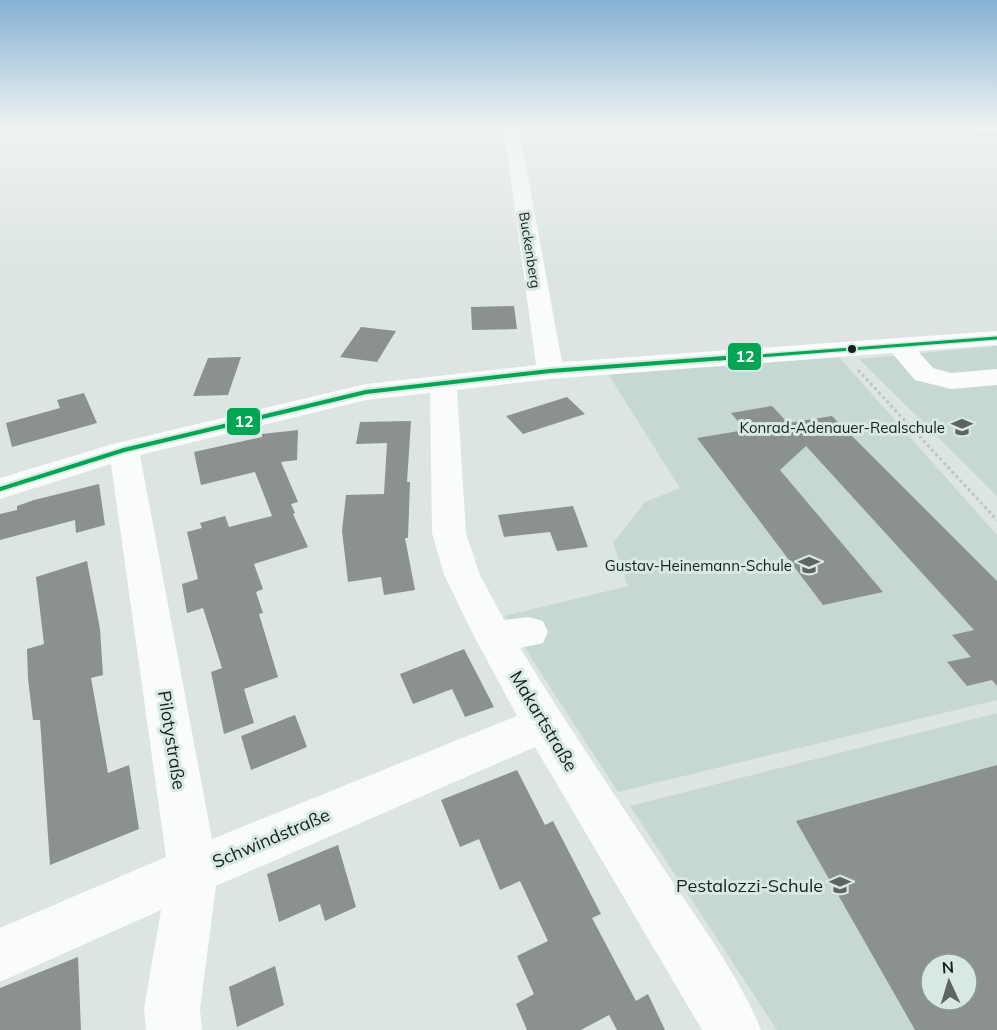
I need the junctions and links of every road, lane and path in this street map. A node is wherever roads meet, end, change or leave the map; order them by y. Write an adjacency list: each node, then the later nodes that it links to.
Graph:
1 (518, 177): 5 (street, Buckenberg)
2 (997, 338): 3 (street)
3 (897, 344): 4 (street); 6 (street)
4 (839, 349): 5 (street); 10 (path)
5 (550, 371): 7 (street)
6 (997, 377)
7 (443, 382): 8 (street); 11 (street, Makartstraße)
8 (124, 450): 9 (street); 12 (street, Pilotystraße)
9 (0, 489)
10 (997, 520)
11 (544, 724): 12 (street, Schwindstraße); 15 (street, Makartstraße)
12 (193, 871): 13 (street, Schwindstraße); 14 (street, Pilotystraße)
13 (0, 955)
14 (174, 1030)
15 (733, 1030)

